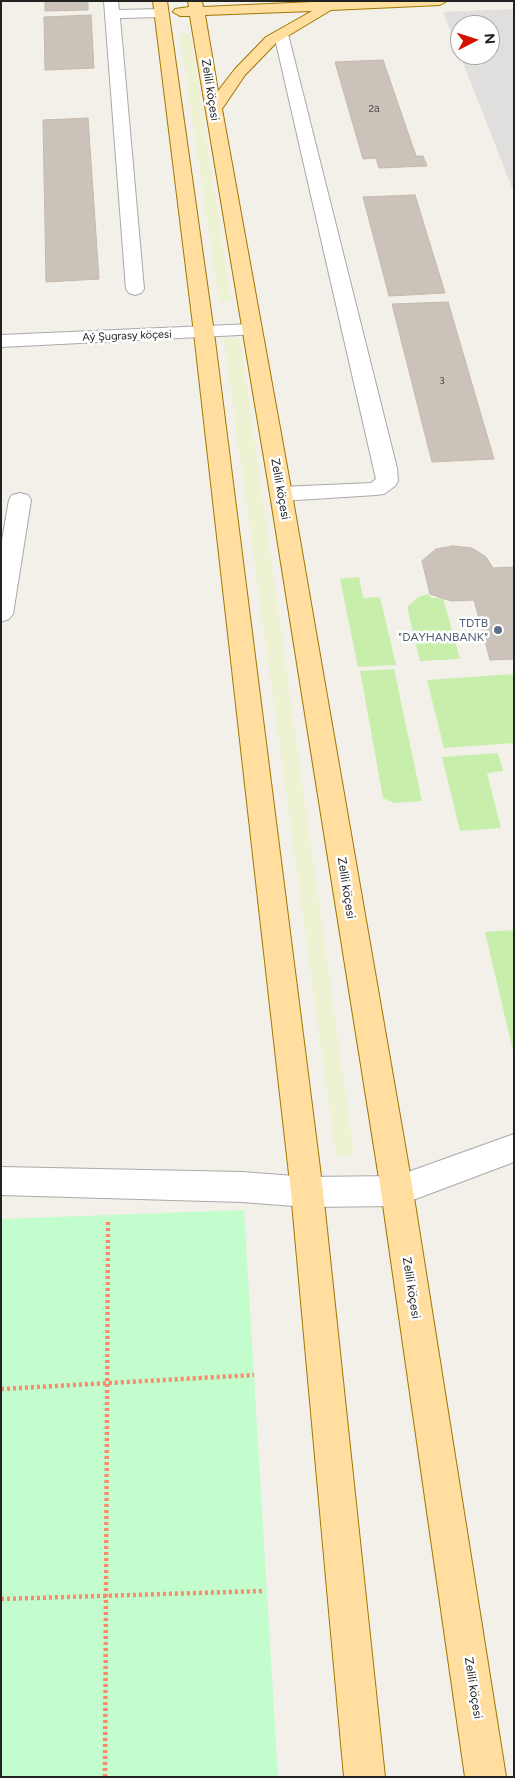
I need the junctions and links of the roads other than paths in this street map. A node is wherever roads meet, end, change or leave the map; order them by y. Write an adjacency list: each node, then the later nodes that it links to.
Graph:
1 (440, 1): 3 (main road)
2 (196, 6): 3 (main road); 4 (main road); 7 (main road, Zelili köçesi)
3 (332, 6): 6 (main road)
4 (160, 7): 5 (street); 10 (main road)
5 (112, 8): 8 (street)
6 (281, 34): 7 (main road); 12 (street)
7 (213, 110): 9 (main road, Zelili köçesi)
8 (135, 289)
9 (252, 330): 10 (street, Aý Şugrasy köçesi); 12 (main road, Zelili köçesi)
10 (204, 333): 11 (street, Aý Şugrasy köçesi); 18 (main road)
11 (1, 341)
12 (281, 494): 17 (main road, Zelili köçesi)
13 (20, 500): 14 (street)
14 (1, 614)
15 (514, 1148): 17 (street)
16 (1, 1181): 18 (street)
17 (397, 1191): 18 (street); 20 (main road, Zelili köçesi)
18 (308, 1192): 19 (main road)
19 (364, 1777)
20 (486, 1777)

